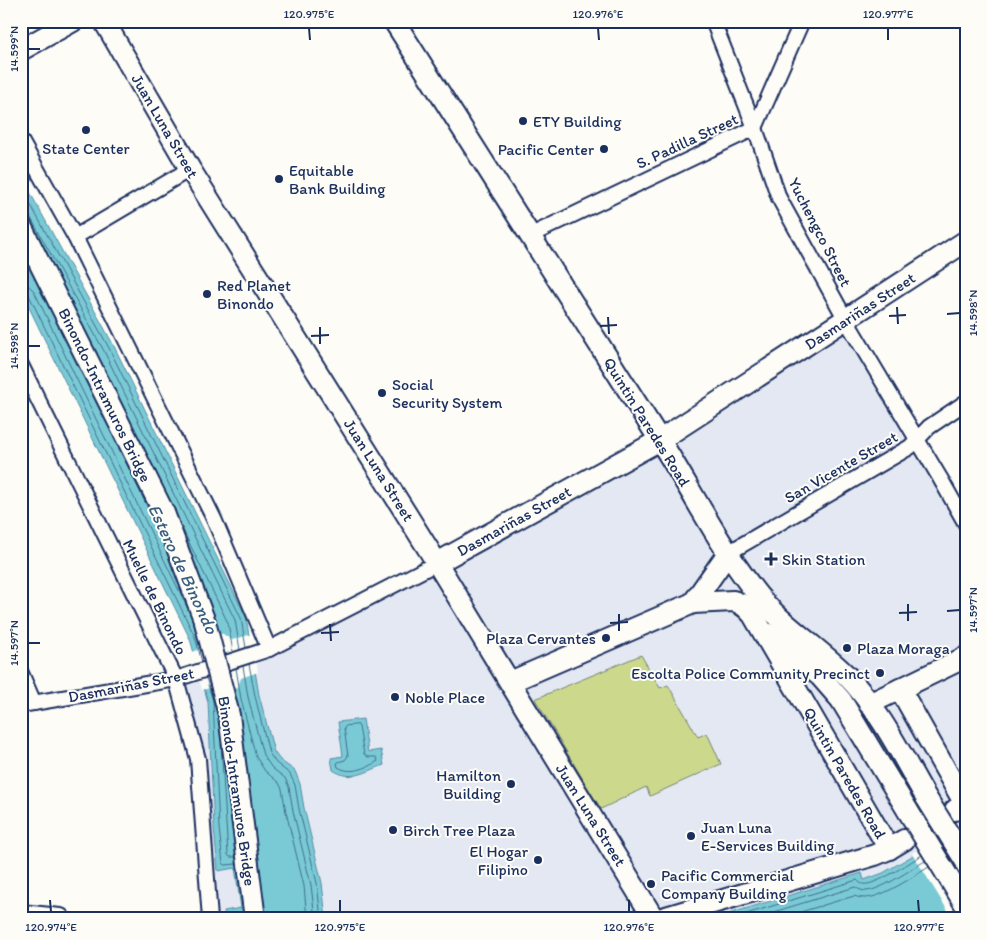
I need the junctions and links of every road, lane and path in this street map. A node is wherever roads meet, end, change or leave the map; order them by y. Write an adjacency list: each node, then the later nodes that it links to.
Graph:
1 (73, 21): 6 (main road)
2 (104, 21): 9 (main road, Juan Luna Street)
3 (394, 21): 11 (main road, Quintin Paredes Road)
4 (713, 21): 7 (street, Yuchengco Street)
5 (802, 21): 7 (street, S. Padilla Street)
6 (21, 50)
7 (756, 128): 11 (street, S. Padilla Street); 14 (street, Yuchengco Street)
8 (21, 141): 12 (street)
9 (190, 169): 12 (street); 21 (main road, Juan Luna Street)
10 (21, 226): 38 (main road, Binondo-Intramuros Bridge, bridge)
11 (529, 236): 17 (main road, Quintin Paredes Road)
12 (75, 237): 24 (street)
13 (966, 241): 14 (main road, Dasmariñas Street)
14 (846, 320): 17 (main road, Dasmariñas Street); 18 (street, Yuchengco Street)
15 (21, 365): 27 (street, Muelle de Binondo)
16 (966, 402): 18 (street, San Vicente Street)
17 (660, 440): 20 (main road, Quintin Paredes Road); 21 (main road, Dasmariñas Street)
18 (917, 440): 19 (street, Yuchengco Street); 20 (street, San Vicente Street)
19 (966, 524)
20 (728, 553): 22 (main road); 31 (main road, Quintin Paredes Road)
21 (437, 563): 24 (street, Dasmariñas Street); 28 (main road, Juan Luna Street)
22 (693, 603): 23 (main road); 28 (main road)
23 (757, 623): 34 (main road, Quintin Paredes Road, bridge); 40 (main road, Quintin Paredes Road)
24 (269, 648): 27 (street, Dasmariñas Street)
25 (966, 657): 29 (main road)
26 (21, 673): 30 (street)
27 (176, 679): 30 (street, Dasmariñas Street); 37 (street, Muelle de Binondo)
28 (510, 682): 39 (main road, Juan Luna Street)
29 (900, 689): 31 (main road); 32 (main road)
30 (28, 704)
31 (869, 704): 33 (main road, Quintin Paredes Road, bridge)
32 (962, 806)
33 (966, 862)
34 (966, 906)
35 (21, 915): 36 (main road)
36 (60, 919)
37 (210, 919)
38 (255, 919)
39 (654, 919)
40 (659, 919)

